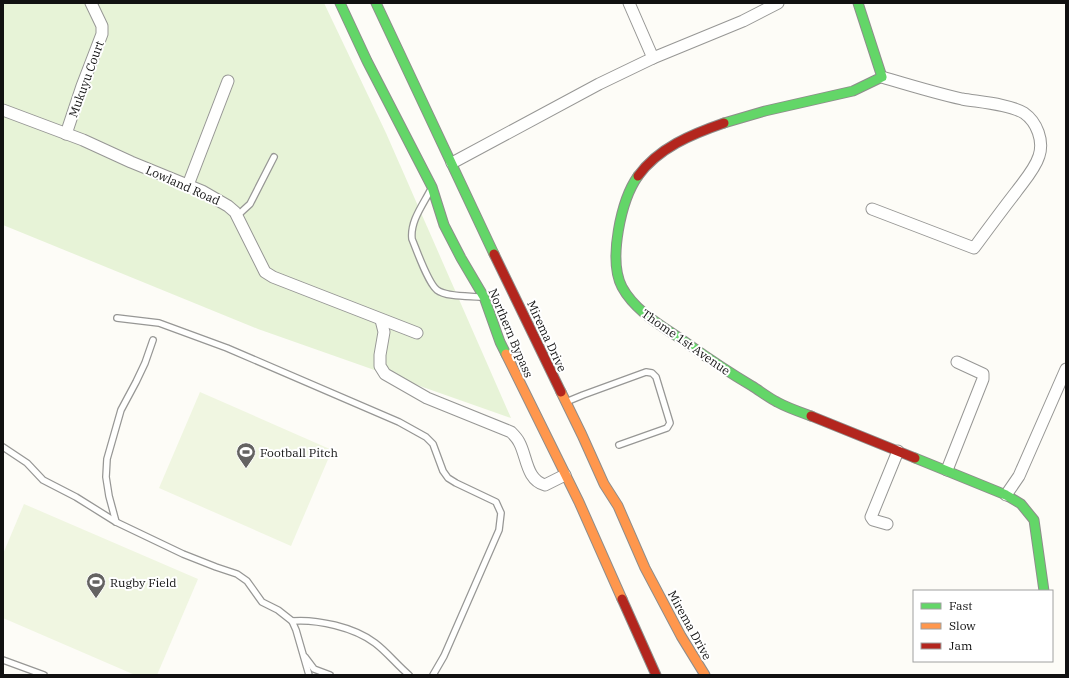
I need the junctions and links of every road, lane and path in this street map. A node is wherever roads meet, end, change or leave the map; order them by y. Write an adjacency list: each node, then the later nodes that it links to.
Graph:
1 (91, 3): 11 (street, Mukuyu Court)
2 (340, 3): 15 (street, Northern Bypass)
3 (376, 3): 13 (street, Mirema Drive)
4 (629, 3): 7 (street)
5 (778, 3): 7 (street)
6 (858, 3): 8 (street)
7 (653, 58): 13 (street)
8 (882, 77): 16 (street); 28 (street, Thome 1st Avenue)
9 (228, 81): 14 (street)
10 (3, 110): 11 (street, Lowland Road)
11 (66, 134): 14 (street, Lowland Road)
12 (274, 157): 17 (lane)
13 (452, 163): 25 (street, Mirema Drive)
14 (188, 185): 17 (street, Lowland Road)
15 (432, 188): 18 (street, Northern Bypass); 18 (lane)
16 (872, 209)
17 (238, 216): 20 (street, Lowland Road)
18 (484, 297): 30 (street, Northern Bypass)
19 (117, 318): 42 (lane)
20 (381, 320): 21 (street, Lowland Road); 30 (street)
21 (417, 334)
22 (153, 340): 32 (lane)
23 (957, 362): 29 (street)
24 (1066, 369): 31 (street)
25 (565, 402): 26 (lane); 44 (street, Mirema Drive)
26 (619, 445)
27 (3, 447): 32 (lane)
28 (898, 451): 29 (street, Thome 1st Avenue); 33 (street)
29 (946, 470): 31 (street, Thome 1st Avenue)
30 (565, 475): 43 (street, Northern Bypass)
31 (1006, 495): 34 (street, Thome 1st Avenue)
32 (116, 522): 35 (lane)
33 (887, 524)
34 (1044, 590)
35 (292, 621): 36 (lane); 41 (lane)
36 (302, 652): 39 (lane); 40 (lane)
37 (3, 660): 38 (lane)
38 (44, 675)
39 (309, 675)
40 (330, 675)
41 (409, 675)
42 (433, 675)
43 (656, 675)
44 (705, 675)

